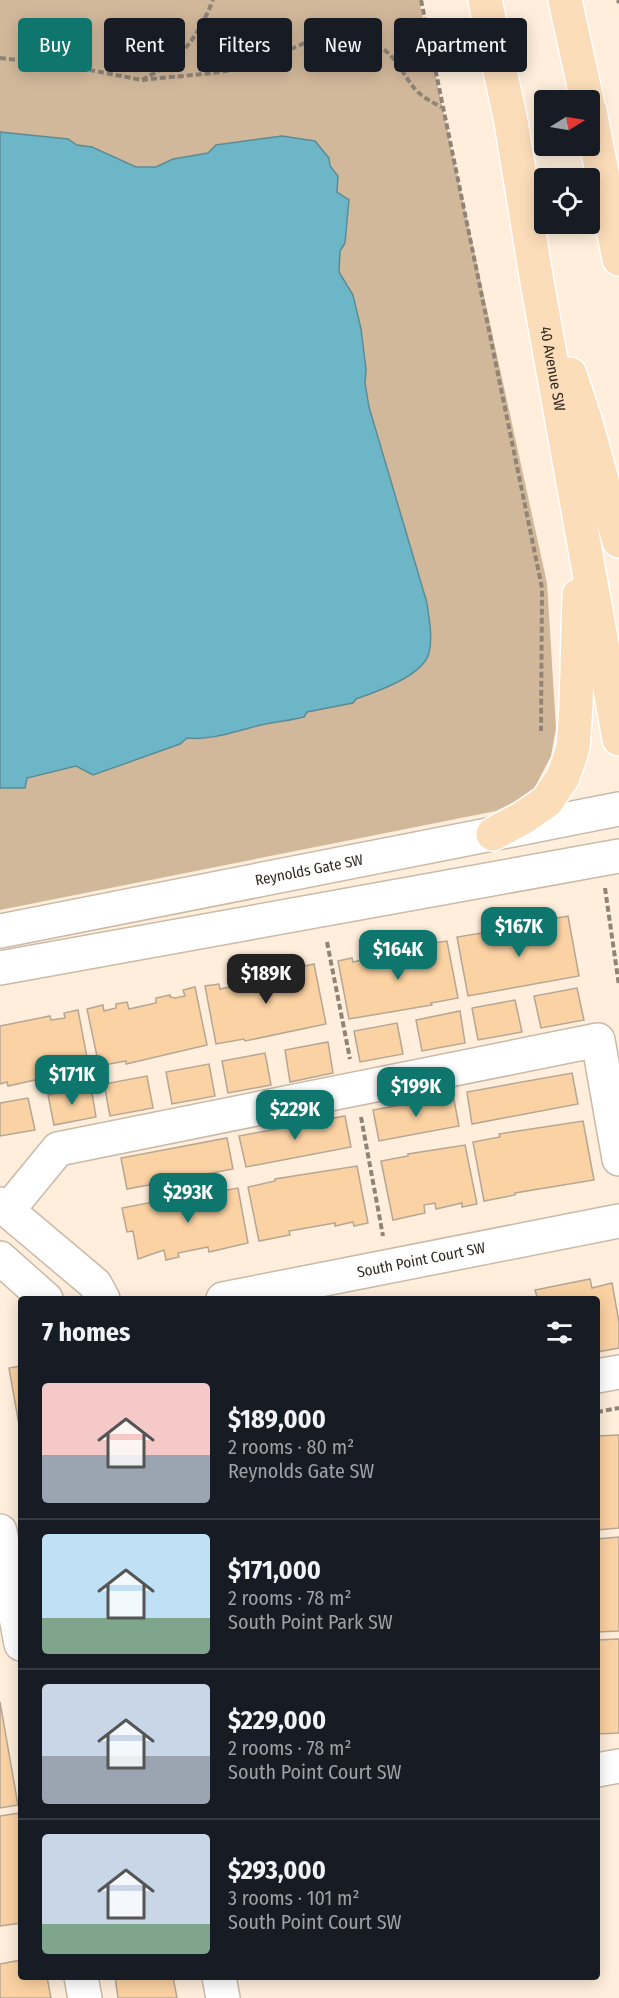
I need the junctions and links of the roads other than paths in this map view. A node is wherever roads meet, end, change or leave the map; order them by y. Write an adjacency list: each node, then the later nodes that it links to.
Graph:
1 (485, 0): 6 (main road, 40 Avenue SW)
2 (566, 0): 3 (main road)
3 (585, 90)
4 (599, 156): 5 (main road)
5 (619, 259)
6 (536, 276): 7 (main road, 40 Avenue SW); 8 (main road)
7 (581, 524): 9 (main road, 40 Avenue SW); 11 (main road)
8 (619, 541)
9 (619, 739)
10 (619, 808): 11 (street, Reynolds Gate SW)
11 (493, 834): 13 (street, Reynolds Gate SW)
12 (619, 856): 14 (street)
13 (0, 931)
14 (0, 968)
15 (619, 1159): 16 (street)
16 (4, 1207): 20 (street)
17 (619, 1221): 21 (street, South Point Court SW)
18 (0, 1258): 19 (street)
19 (43, 1296)
20 (101, 1296)
21 (238, 1296)
22 (619, 1372): 23 (street)
23 (600, 1375)
24 (0, 1531): 25 (street)
25 (18, 1628)
26 (619, 1766): 27 (street)
27 (600, 1769)
28 (82, 1980): 30 (street)
29 (220, 1980): 31 (street)
30 (85, 1998)
31 (223, 1998)

